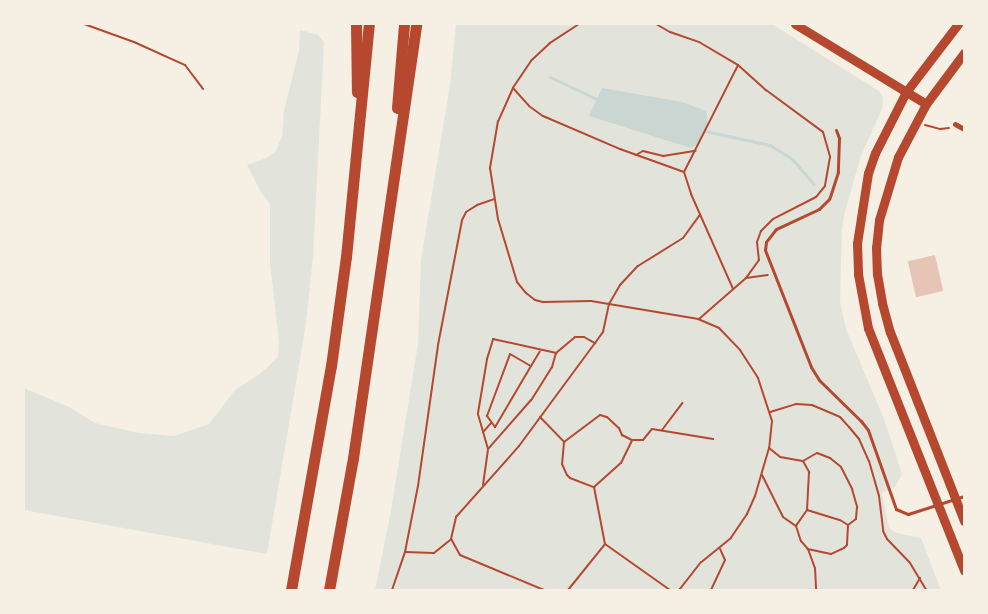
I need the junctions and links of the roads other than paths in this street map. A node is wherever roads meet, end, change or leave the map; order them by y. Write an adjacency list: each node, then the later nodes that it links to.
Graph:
1 (356, 24): 13 (highway)
2 (369, 24): 13 (highway)
3 (404, 24): 14 (highway)
4 (416, 24): 14 (highway)
5 (795, 24): 8 (main road)
6 (958, 24): 8 (main road)
7 (964, 53): 9 (main road)
8 (906, 92): 9 (main road); 16 (main road)
9 (926, 104): 15 (main road)
10 (955, 124): 12 (street)
11 (836, 130): 16 (lane)
12 (964, 130)
13 (358, 149): 19 (highway)
14 (388, 214): 20 (highway)
15 (960, 497): 16 (lane); 17 (main road)
16 (938, 504): 18 (main road)
17 (964, 521)
18 (964, 571)
19 (291, 590)
20 (329, 590)

